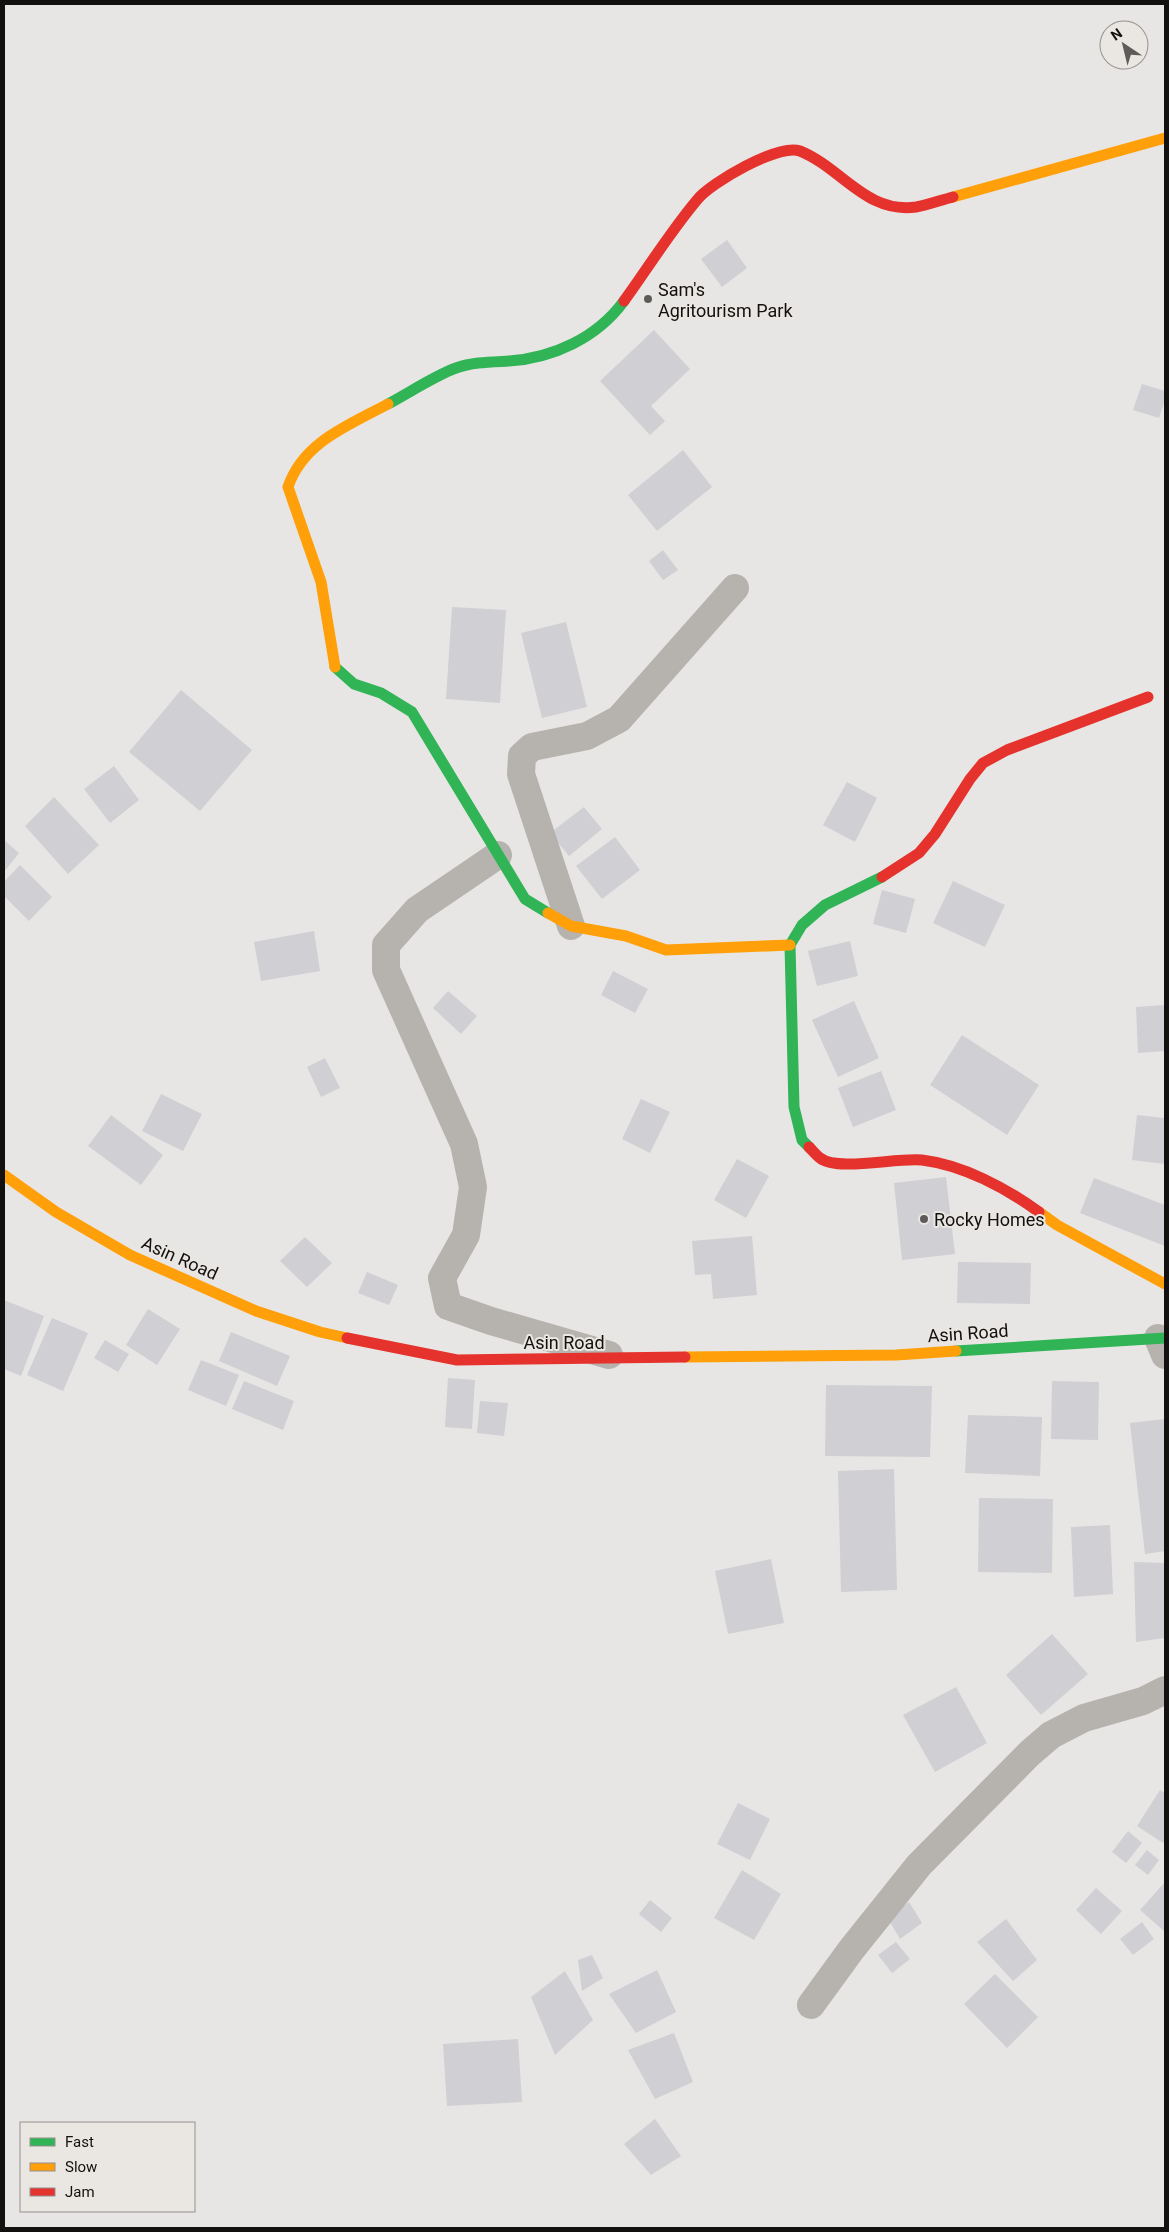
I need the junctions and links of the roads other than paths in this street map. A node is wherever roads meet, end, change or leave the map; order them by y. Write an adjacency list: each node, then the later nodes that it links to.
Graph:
1 (1165, 138): 4 (street)
2 (735, 588): 5 (street)
3 (1148, 697): 6 (street)
4 (498, 855): 5 (street); 10 (street)
5 (571, 926): 6 (street)
6 (790, 945): 8 (street)
7 (4, 1175): 10 (street, Asin Road)
8 (1165, 1284)
9 (1163, 1344): 10 (street, Asin Road)
10 (624, 1359)
11 (1165, 1690): 12 (street)
12 (811, 2005)

